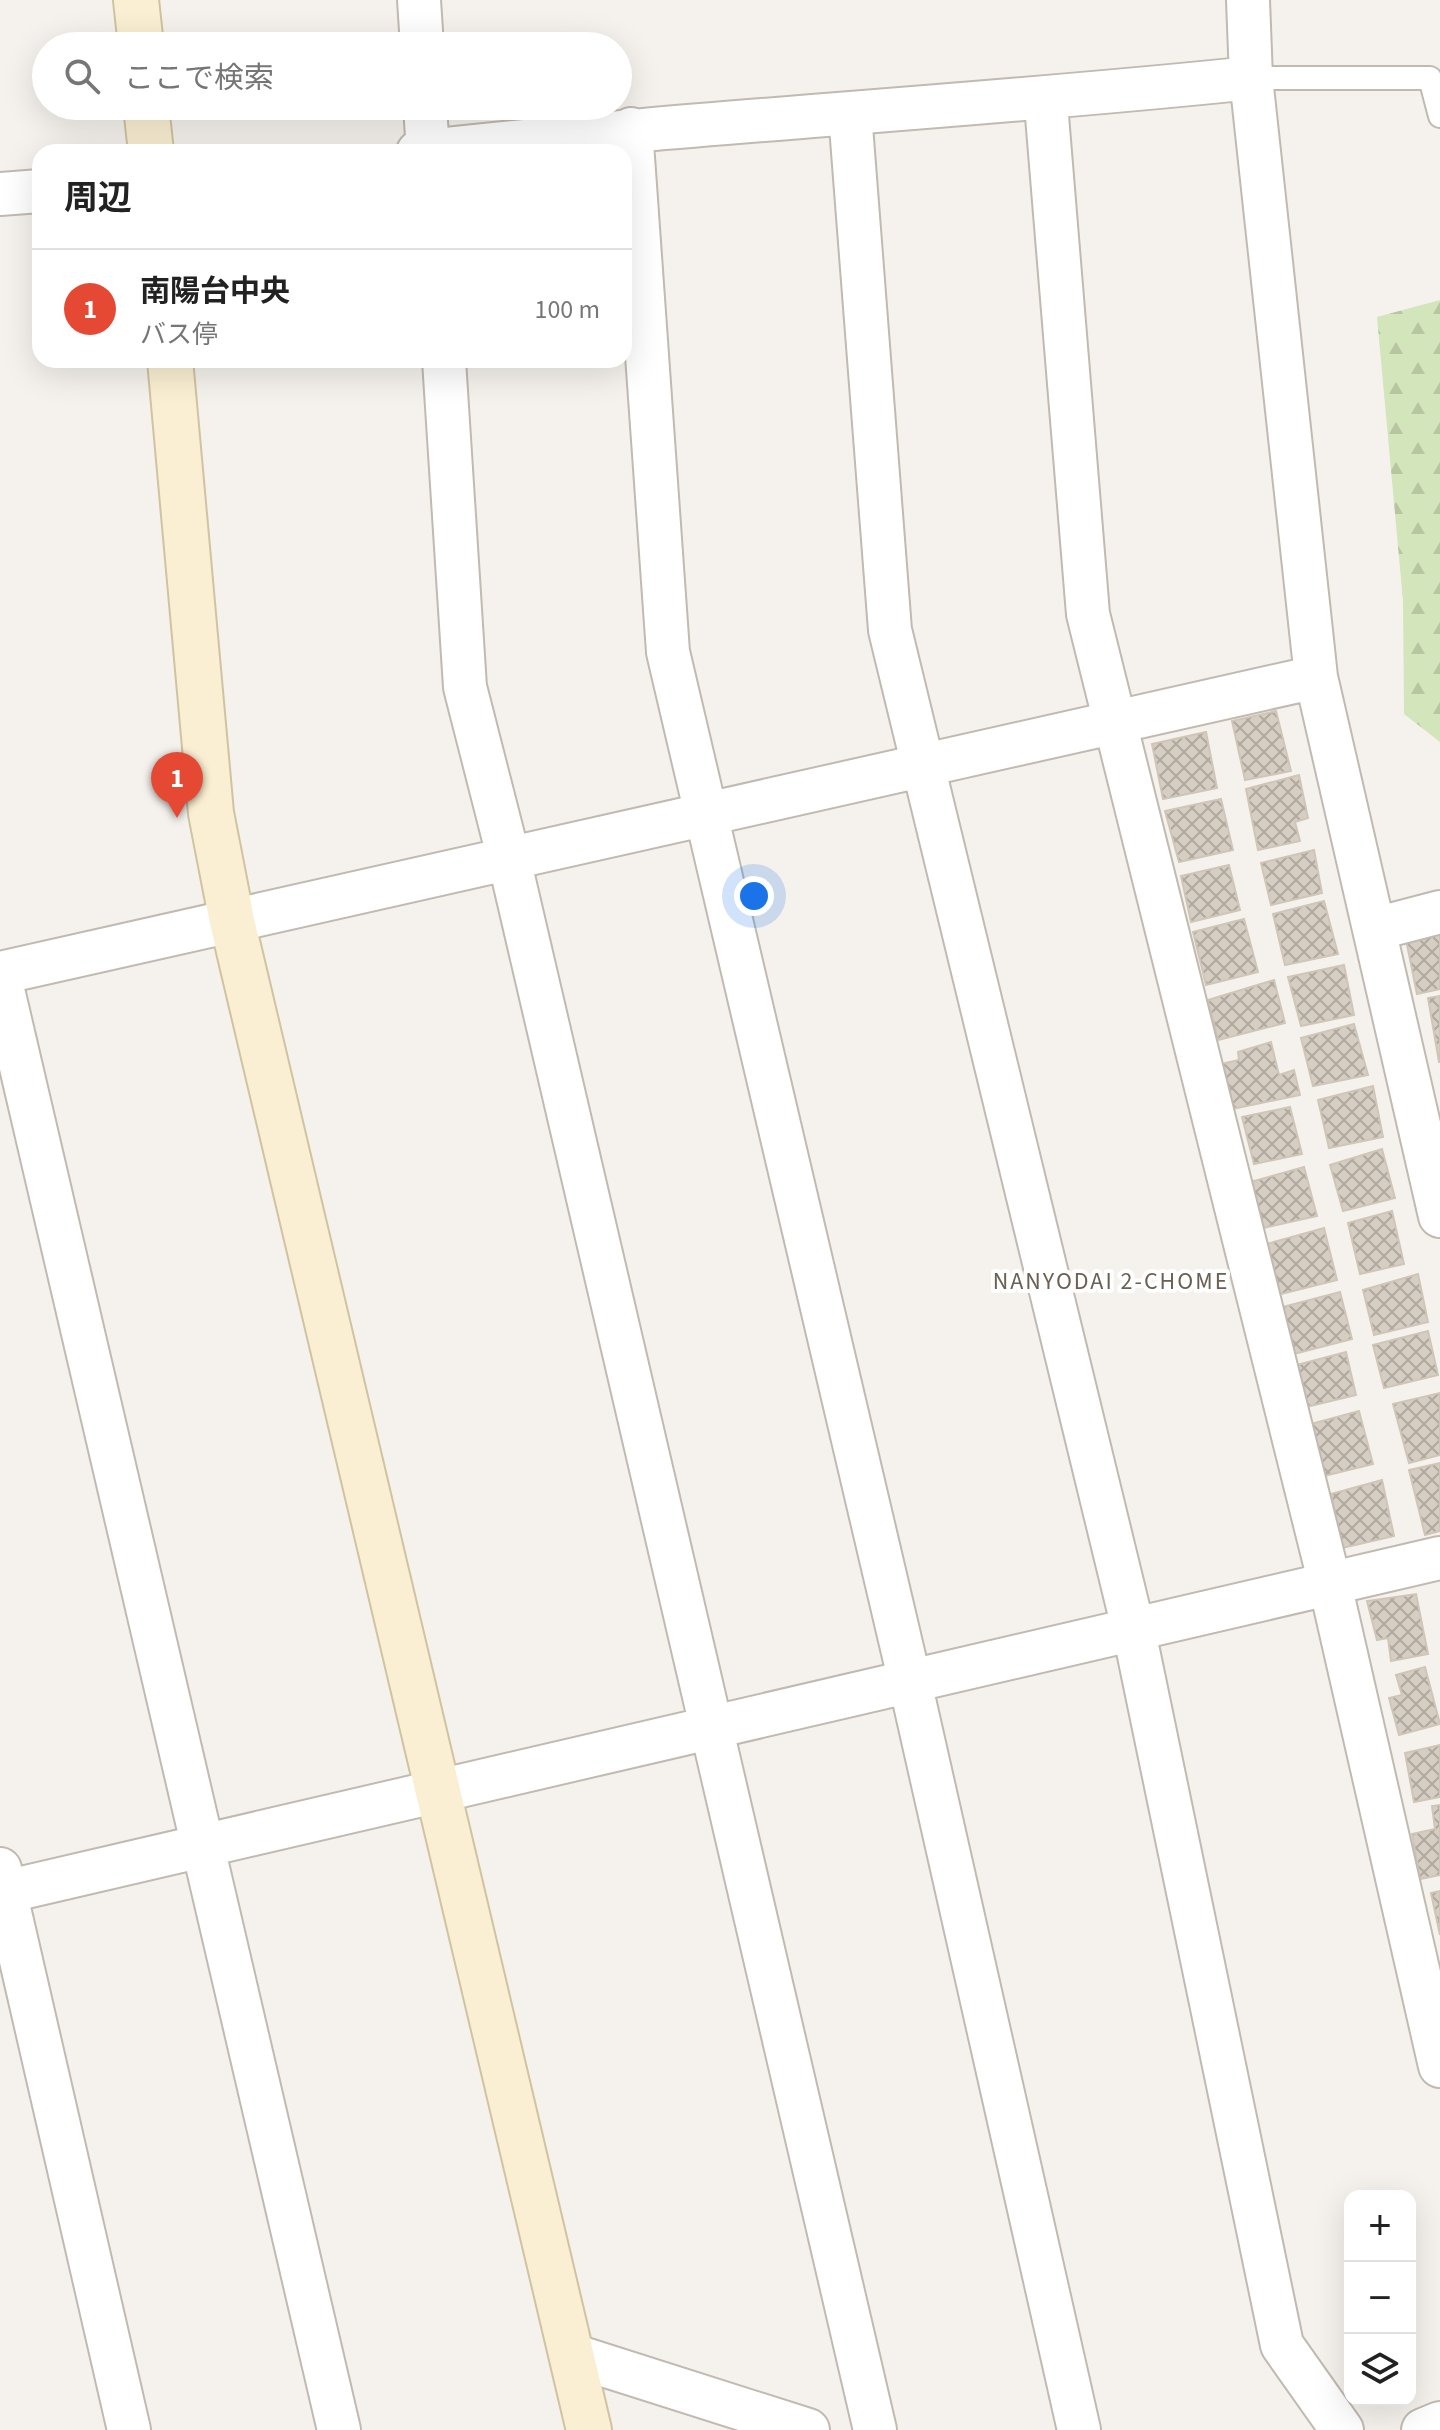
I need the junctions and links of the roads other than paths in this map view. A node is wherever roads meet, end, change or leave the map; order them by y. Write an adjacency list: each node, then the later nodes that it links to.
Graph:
1 (136, 0): 4 (street)
2 (419, 0): 5 (street)
3 (1248, 0): 6 (street)
4 (139, 32)
5 (421, 32)
6 (1251, 78): 7 (street); 9 (lane); 20 (street)
7 (1043, 99): 8 (street); 21 (street)
8 (850, 113): 12 (street); 22 (street)
9 (1440, 116)
10 (148, 120): 13 (street)
11 (426, 120): 14 (street)
12 (631, 129): 15 (street); 23 (street)
13 (150, 144)
14 (427, 144)
15 (499, 144)
16 (32, 192): 17 (street)
17 (0, 194)
18 (171, 368): 26 (street)
19 (445, 368): 24 (street)
20 (1316, 677): 21 (street); 27 (street)
21 (1117, 722): 22 (street); 31 (street)
22 (925, 765): 23 (street); 32 (street)
23 (707, 815): 24 (street); 33 (street)
24 (509, 859): 26 (street); 34 (street)
25 (1440, 912): 27 (street)
26 (232, 921): 28 (street); 35 (street)
27 (1375, 929): 29 (street)
28 (0, 975): 36 (street)
29 (1440, 1216)
30 (1440, 1558): 31 (street)
31 (1330, 1584): 32 (street); 38 (street)
32 (1134, 1629): 33 (street); 47 (street)
33 (910, 1682): 34 (street); 46 (street)
34 (713, 1727): 35 (street); 45 (street)
35 (438, 1791): 36 (street); 39 (street)
36 (203, 1846): 37 (street); 42 (street)
37 (2, 1885): 41 (street)
38 (1440, 2066)
39 (572, 2355): 43 (street); 44 (street)
40 (1440, 2423): 48 (street)
41 (129, 2430)
42 (339, 2430)
43 (589, 2430)
44 (808, 2430)
45 (875, 2430)
46 (1079, 2430)
47 (1342, 2430)
48 (1423, 2430)

